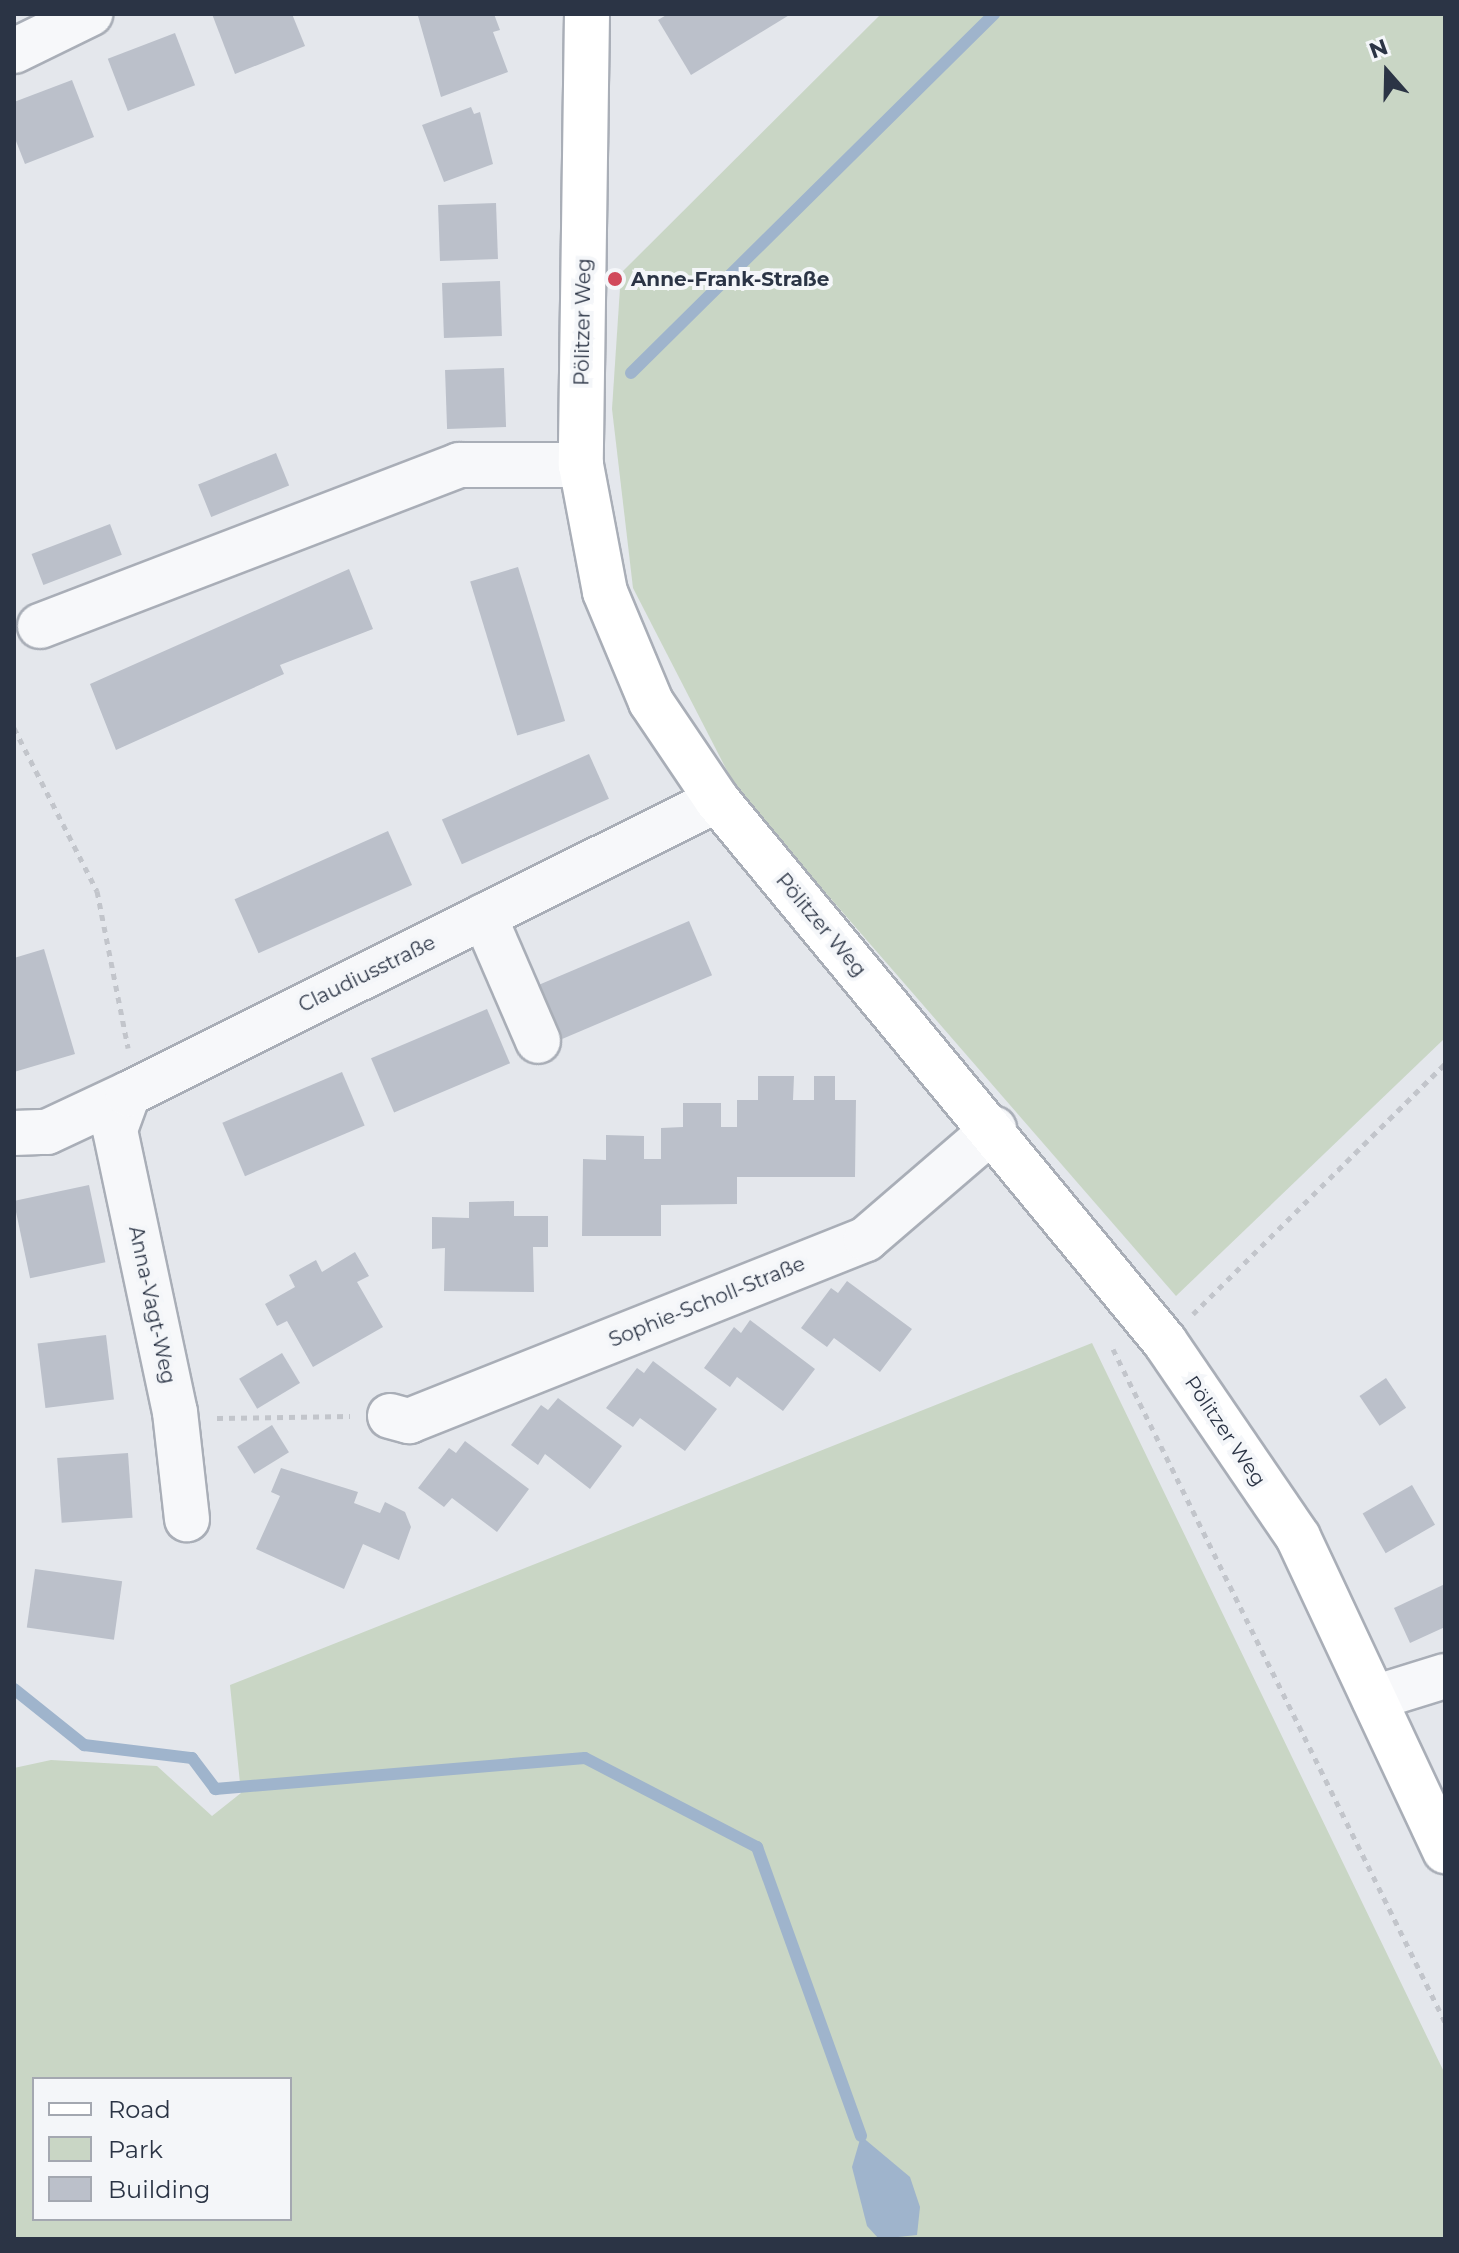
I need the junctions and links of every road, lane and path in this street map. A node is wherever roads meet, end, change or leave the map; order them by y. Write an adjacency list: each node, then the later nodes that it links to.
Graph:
1 (90, 14): 3 (street)
2 (587, 14): 4 (main road, Pölitzer Weg)
3 (14, 51)
4 (581, 465): 5 (street); 7 (main road, Pölitzer Weg)
5 (40, 626)
6 (14, 728): 11 (path)
7 (717, 800): 8 (street, Claudiusstraße); 12 (main road, Pölitzer Weg)
8 (484, 916): 9 (street); 11 (street, Claudiusstraße)
9 (538, 1041)
10 (1445, 1064): 14 (path)
11 (128, 1094): 13 (street, Claudiusstraße); 17 (street, Anna-Vagt-Weg)
12 (994, 1129): 14 (main road, Pölitzer Weg); 16 (street, Sophie-Scholl-Straße)
13 (14, 1133)
14 (1165, 1342): 20 (main road, Pölitzer Weg)
15 (1111, 1346): 22 (path)
16 (390, 1416): 17 (path)
17 (176, 1420): 18 (street, Anna-Vagt-Weg)
18 (187, 1519)
19 (1445, 1676): 20 (street)
20 (1379, 1710): 21 (main road, Pölitzer Weg)
21 (1445, 1851)
22 (1445, 2022)

